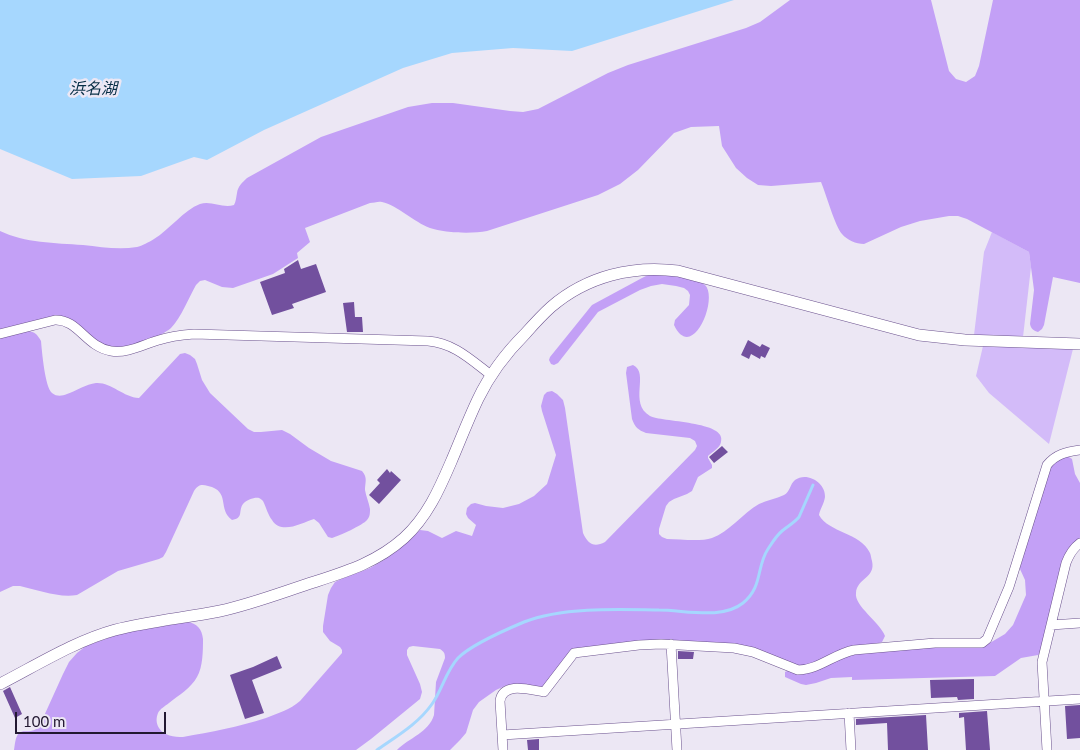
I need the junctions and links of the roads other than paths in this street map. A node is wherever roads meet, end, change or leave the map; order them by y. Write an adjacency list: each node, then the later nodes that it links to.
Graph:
1 (0, 334): 3 (street)
2 (1080, 344): 3 (street)
3 (491, 375): 9 (street)
4 (1080, 450): 8 (street)
5 (1080, 543): 7 (street)
6 (1080, 623): 7 (street)
7 (1051, 625): 11 (street)
8 (671, 644): 13 (street); 14 (street)
9 (0, 684)
10 (1080, 698): 11 (street)
11 (1044, 701): 12 (street); 18 (street)
12 (849, 713): 13 (street); 17 (street)
13 (676, 724): 14 (street); 16 (street)
14 (502, 735): 15 (street)
15 (503, 750)
16 (677, 750)
17 (851, 750)
18 (1047, 750)

